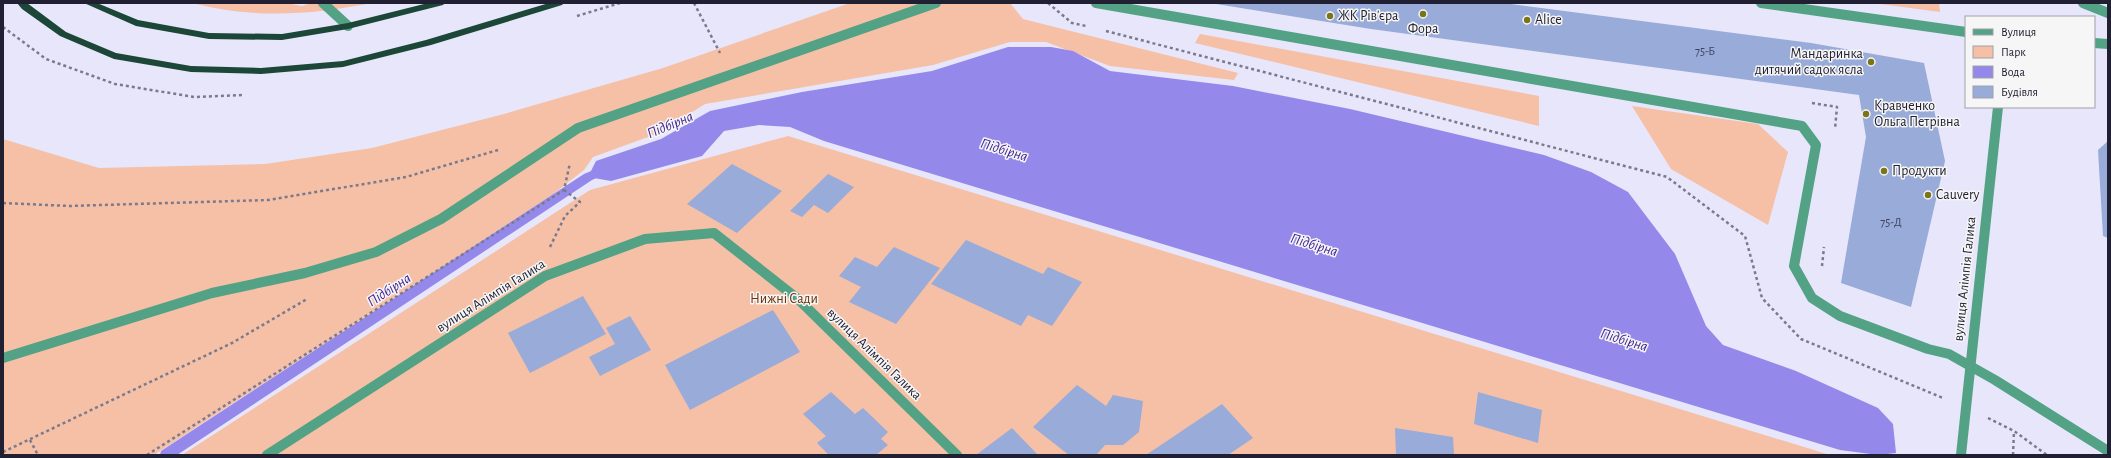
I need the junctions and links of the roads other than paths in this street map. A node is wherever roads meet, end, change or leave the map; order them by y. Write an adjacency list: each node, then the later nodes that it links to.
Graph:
1 (22, 3): 5 (highway)
2 (90, 3): 11 (highway)
3 (323, 3): 11 (street)
4 (440, 3): 11 (highway)
5 (559, 3)
6 (936, 3): 16 (street)
7 (1096, 3): 17 (street)
8 (1761, 3): 12 (street)
9 (2083, 3): 10 (street)
10 (2108, 13)
11 (348, 26)
12 (1965, 32)
13 (2095, 43): 14 (street)
14 (2108, 44)
15 (1998, 108): 17 (street, вулиця Алімпія Галика)
16 (3, 358)
17 (1970, 365): 18 (street); 21 (street, вулиця Алімпія Галика)
18 (2108, 451)
19 (267, 455): 20 (street, вулиця Алімпія Галика)
20 (957, 455)
21 (1961, 455)

